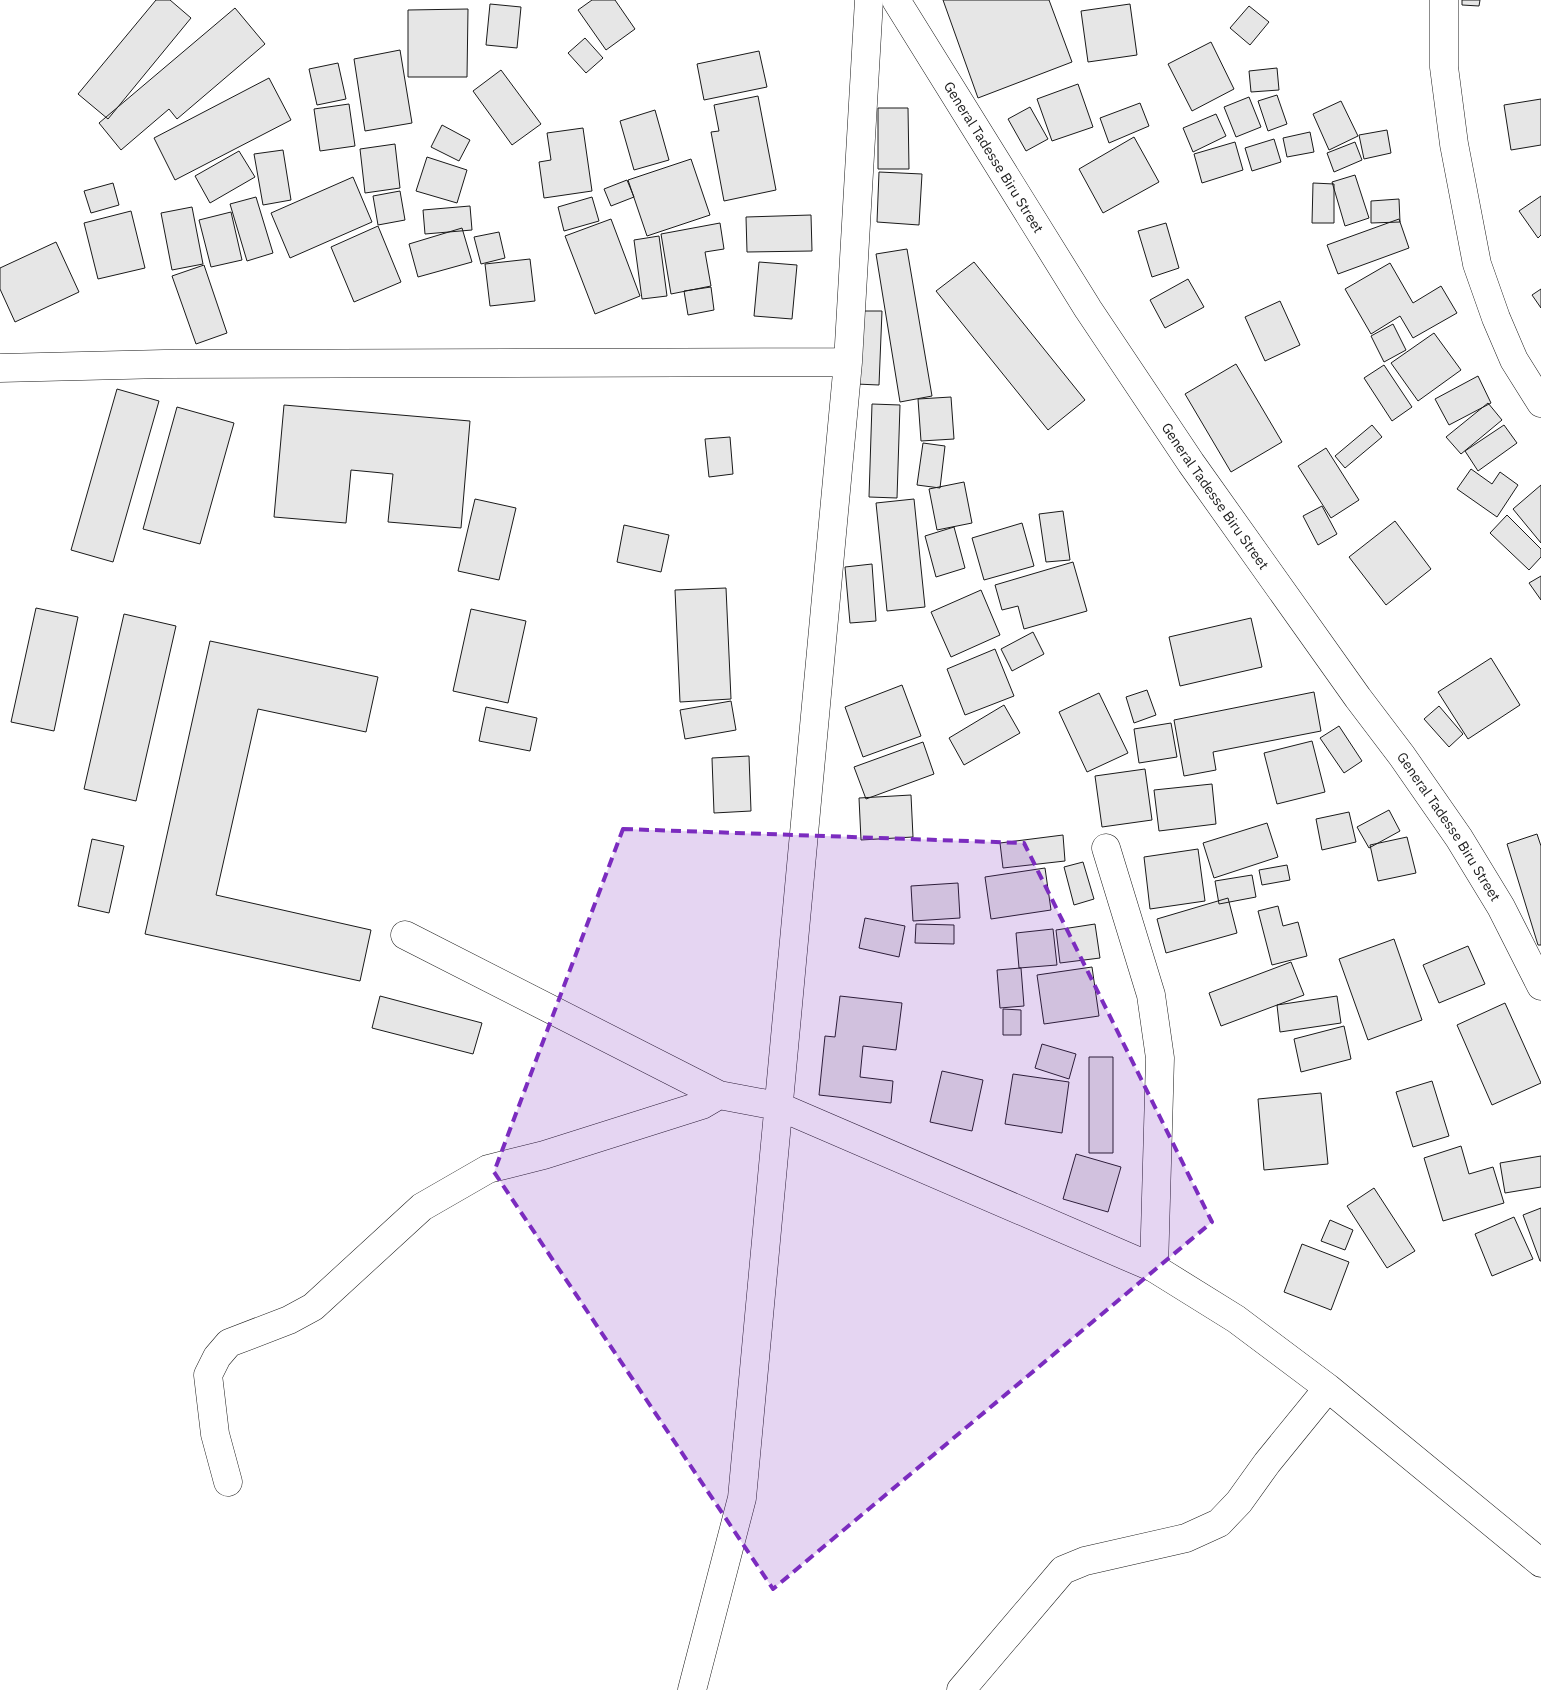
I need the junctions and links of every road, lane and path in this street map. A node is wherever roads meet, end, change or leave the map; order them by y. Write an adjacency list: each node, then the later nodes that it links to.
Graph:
1 (869, 0): 4 (street)
2 (896, 0): 9 (street, General Tadesse Biru Street)
3 (1444, 0): 6 (street)
4 (848, 362): 5 (street); 11 (street)
5 (0, 368)
6 (1541, 403)
7 (1106, 848): 12 (street)
8 (405, 935): 10 (street)
9 (1541, 986)
10 (719, 1095): 11 (street); 14 (street)
11 (778, 1106): 12 (street); 16 (street)
12 (1154, 1268): 13 (street)
13 (1328, 1388): 15 (street); 17 (street)
14 (228, 1482)
15 (1541, 1563)
16 (692, 1690)
17 (962, 1690)

